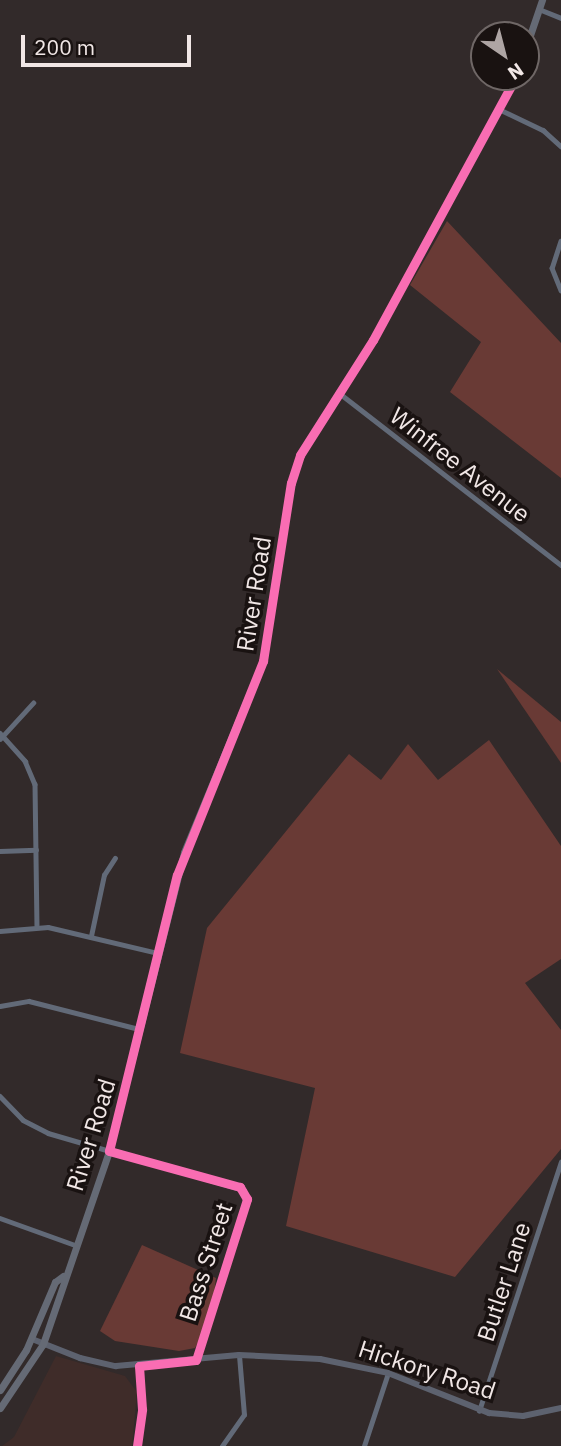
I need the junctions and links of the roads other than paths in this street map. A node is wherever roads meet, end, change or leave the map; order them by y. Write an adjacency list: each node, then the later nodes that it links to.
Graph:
1 (542, 0): 2 (main road)
2 (539, 9): 3 (street); 4 (main road)
3 (561, 18)
4 (535, 21)
5 (510, 91): 6 (main road, River Road)
6 (501, 110): 7 (street); 10 (main road, River Road)
7 (561, 146)
8 (561, 241): 9 (street)
9 (561, 289)
10 (338, 392): 11 (street, Winfree Avenue); 20 (main road, River Road)
11 (561, 565)
12 (33, 704): 13 (street)
13 (1, 736): 14 (street)
14 (36, 850): 15 (street); 17 (street)
15 (0, 851)
16 (115, 858): 19 (street)
17 (37, 925): 18 (street); 19 (street)
18 (0, 932)
19 (90, 936): 20 (street)
20 (158, 953): 22 (main road, River Road)
21 (0, 1006): 22 (street)
22 (140, 1029): 24 (main road, River Road)
23 (0, 1096): 24 (street)
24 (109, 1151): 27 (main road, River Road); 32 (street, Bass Street)
25 (561, 1162): 38 (street, Butler Lane)
26 (0, 1218): 27 (street)
27 (75, 1245): 28 (main road, River Road)
28 (63, 1276): 29 (main road, River Road); 30 (main road, River Road)
29 (32, 1339): 30 (main road); 35 (main road, River Road)
30 (43, 1344): 33 (main road); 36 (main road, River Road)
31 (239, 1355): 32 (main road, Hickory Road); 34 (main road, Hickory Road); 40 (street)
32 (196, 1360): 33 (main road, Hickory Road)
33 (139, 1366): 39 (main road)
34 (388, 1373): 38 (main road, Hickory Road); 41 (street)
35 (0, 1390)
36 (0, 1408)
37 (561, 1408): 38 (main road, Hickory Road)
38 (479, 1412)
39 (137, 1446)
40 (222, 1446)
41 (364, 1446)

